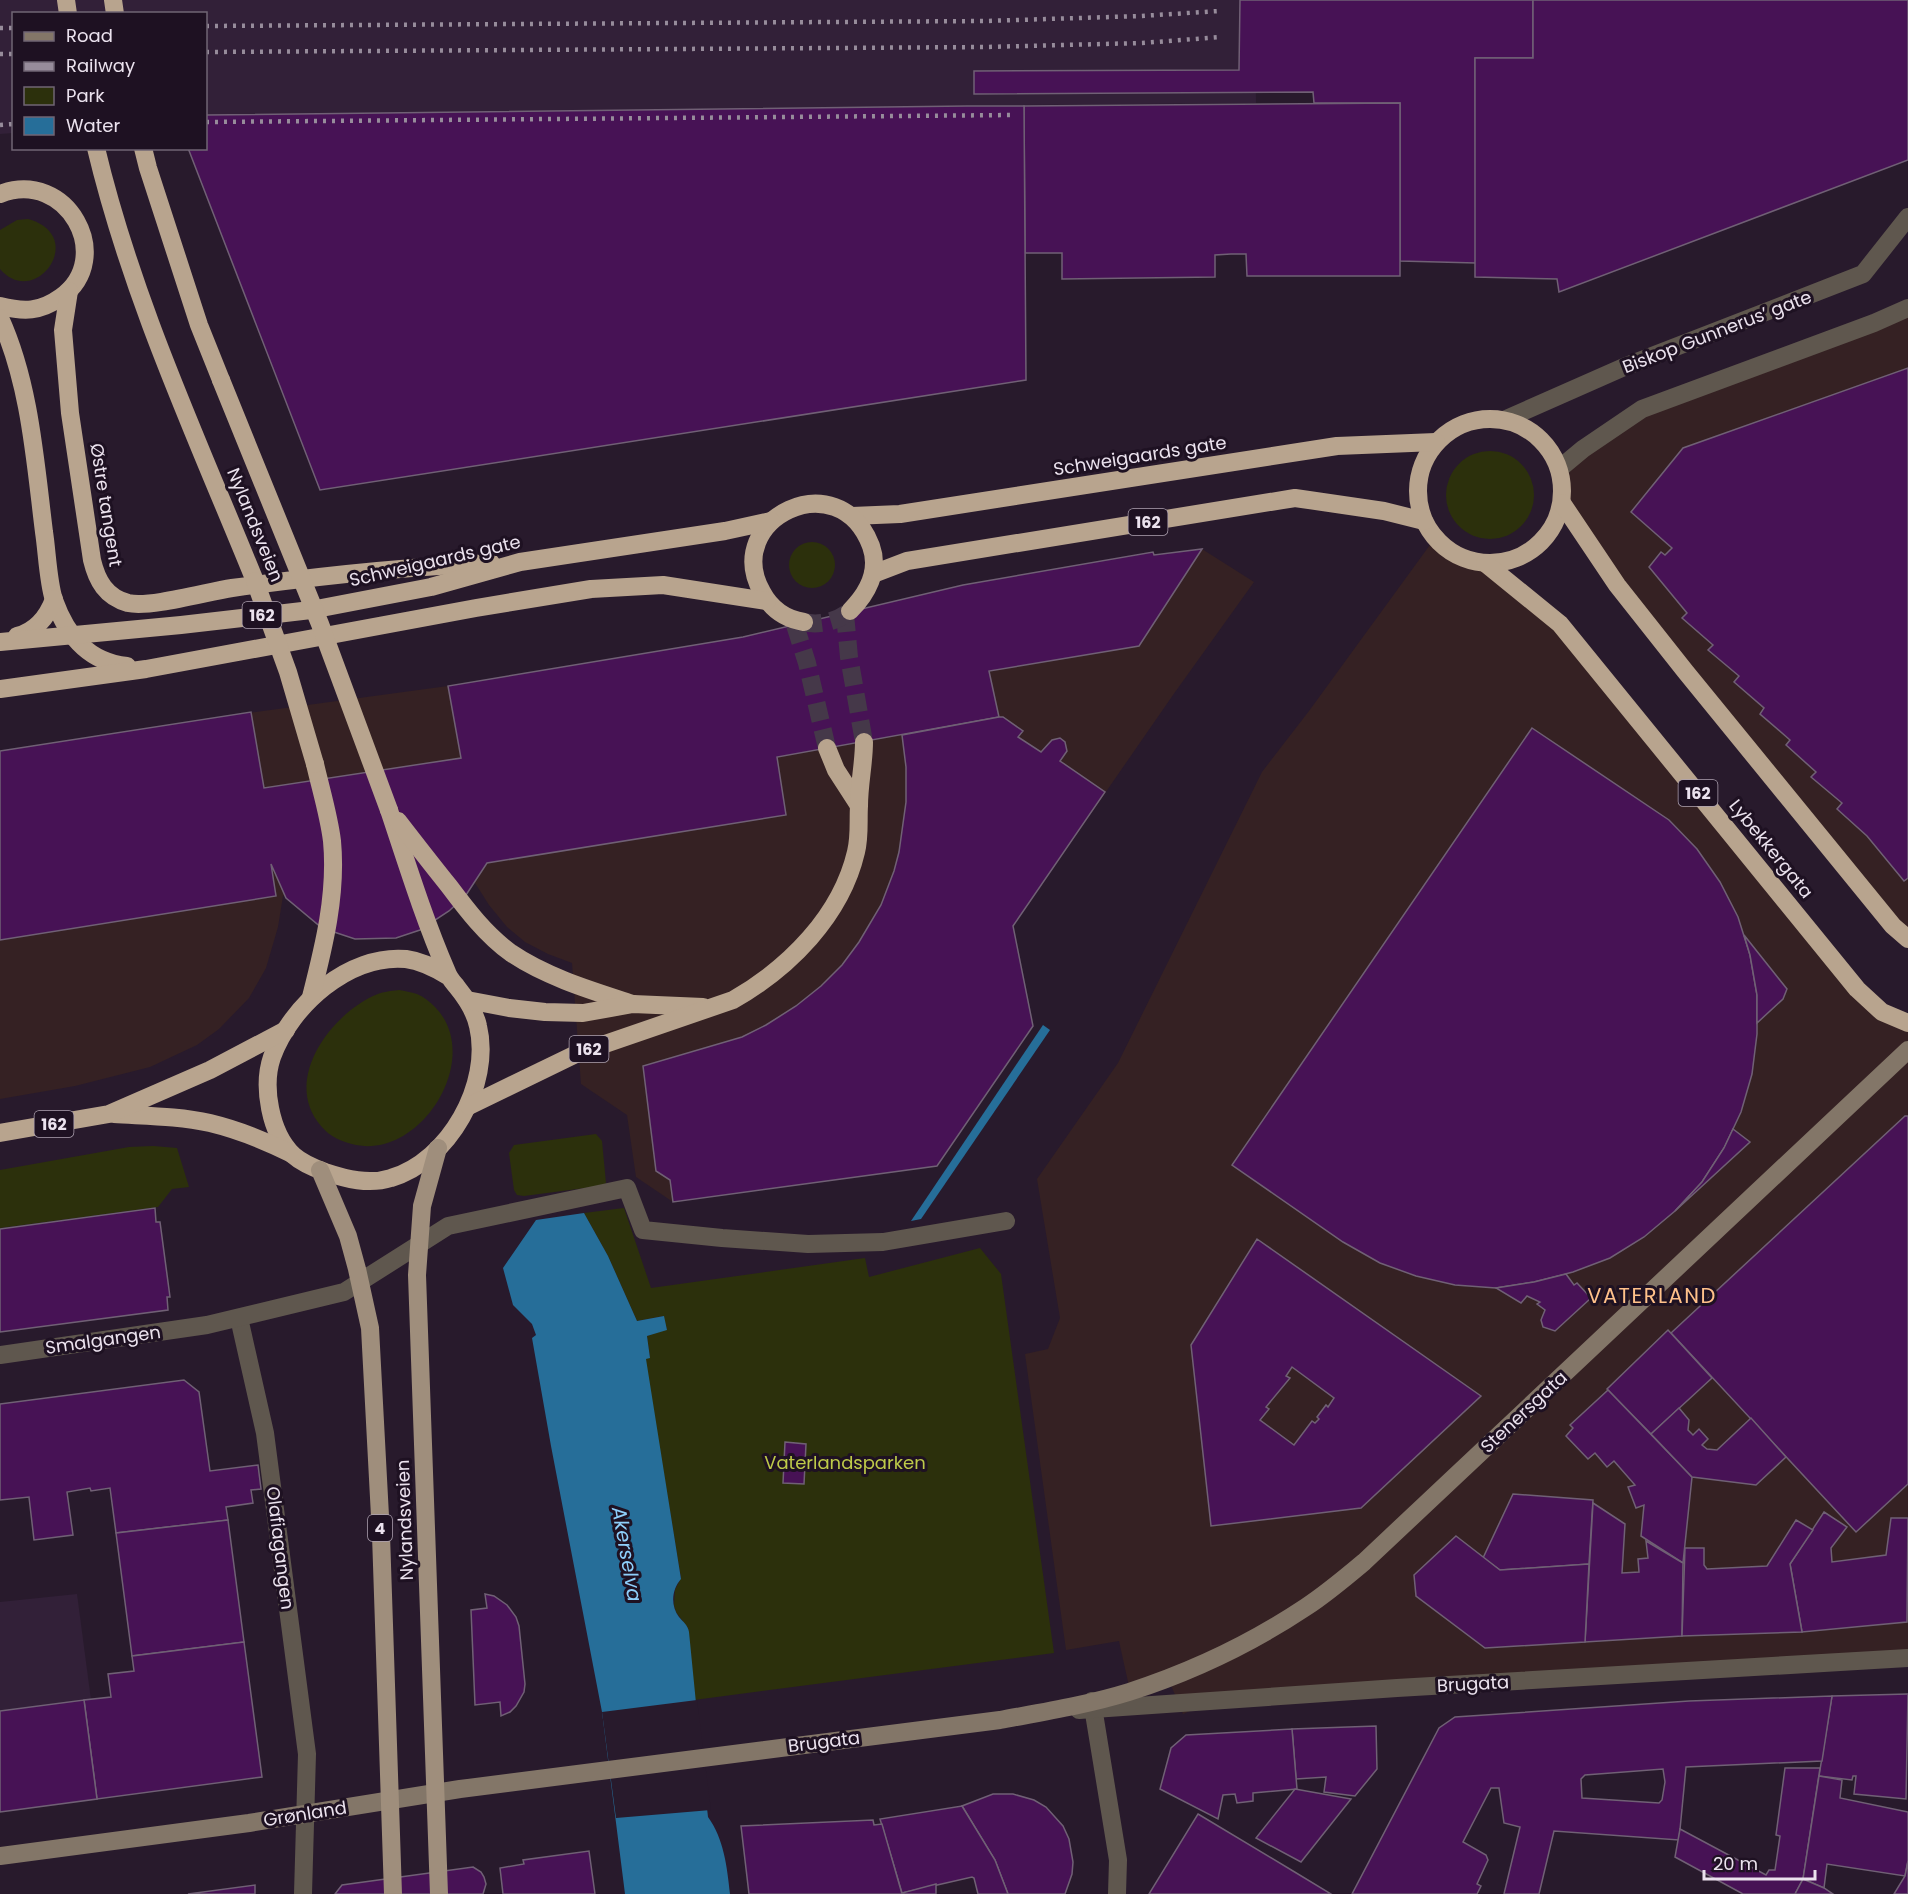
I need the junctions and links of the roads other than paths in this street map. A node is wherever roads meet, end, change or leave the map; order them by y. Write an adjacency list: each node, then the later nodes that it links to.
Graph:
1 (96, 150): 33 (highway, Nylandsveien / 162, bridge)
2 (144, 150): 30 (highway, Nylandsveien / 162, bridge)
3 (0, 194): 5 (highway, 162)
4 (1908, 217): 9 (street, Biskop Gunnerus’ gate)
5 (69, 291): 6 (highway); 16 (highway, Østre tangent / 162)
6 (0, 306)
7 (1908, 308): 11 (street)
8 (0, 318): 19 (highway, 162)
9 (1504, 420): 10 (highway, 162); 11 (highway, 162)
10 (1436, 442): 13 (highway, Schweigaards gate / 162); 15 (highway, 162)
11 (1559, 469): 12 (highway, 162)
12 (1562, 503): 17 (highway, 162); 31 (highway)
13 (852, 516): 14 (highway, Schweigaards gate / 162); 18 (highway)
14 (771, 521): 16 (highway, Schweigaards gate / 162); 20 (highway)
15 (1424, 521): 17 (highway, 162); 18 (highway, 162)
16 (520, 562): 23 (highway, Schweigaards gate / 162)
17 (1485, 563): 37 (highway, Lybekkergata / 162)
18 (873, 574): 21 (highway)
19 (54, 599): 23 (highway, 162); 24 (highway, 162)
20 (767, 602): 22 (highway, 162); 25 (highway, 162)
21 (850, 611)
22 (797, 622)
23 (73, 635): 24 (highway, Schweigaards gate / 162); 25 (highway, 162)
24 (0, 641)
25 (146, 669): 26 (highway, 162)
26 (0, 689)
27 (864, 742): 29 (highway, 162)
28 (827, 748): 29 (highway)
29 (858, 804): 36 (highway, 162)
30 (389, 810): 32 (highway, Nylandsveien / 162); 35 (highway, 162)
31 (1908, 939)
32 (448, 975): 33 (highway, Nylandsveien / 162); 34 (highway, Nylandsveien / 162)
33 (311, 997): 38 (highway, Nylandsveien / 162)
34 (467, 1000): 35 (highway, 162); 40 (highway, Nylandsveien / 162)
35 (633, 1004): 36 (highway, 162)
36 (714, 1007): 40 (highway, 162)
37 (1908, 1023)
38 (287, 1029): 41 (highway, 162); 44 (highway, Nylandsveien / 162)
39 (1908, 1050): 50 (street, Stenersgata)
40 (469, 1106): 43 (highway, Nylandsveien / 162)
41 (109, 1114): 42 (highway, 162); 44 (highway, 162)
42 (0, 1133)
43 (438, 1148): 45 (highway, Nylandsveien / 162); 56 (main road, Nylandsveien, bridge)
44 (292, 1154): 45 (highway, Nylandsveien / 162)
45 (320, 1170): 55 (main road, Nylandsveien / 4, bridge)
46 (1006, 1221): 47 (street)
47 (239, 1317): 48 (street, Smalgangen); 52 (street, Olafiagangen)
48 (0, 1355)
49 (1908, 1658): 50 (street, Brugata)
50 (1093, 1705): 51 (street, Brugata); 57 (street)
51 (609, 1769): 52 (street, Grønland)
52 (305, 1814): 53 (street, Grønland); 54 (street, Olafiagangen)
53 (0, 1856)
54 (303, 1894)
55 (393, 1894)
56 (439, 1894)
57 (1117, 1894)

